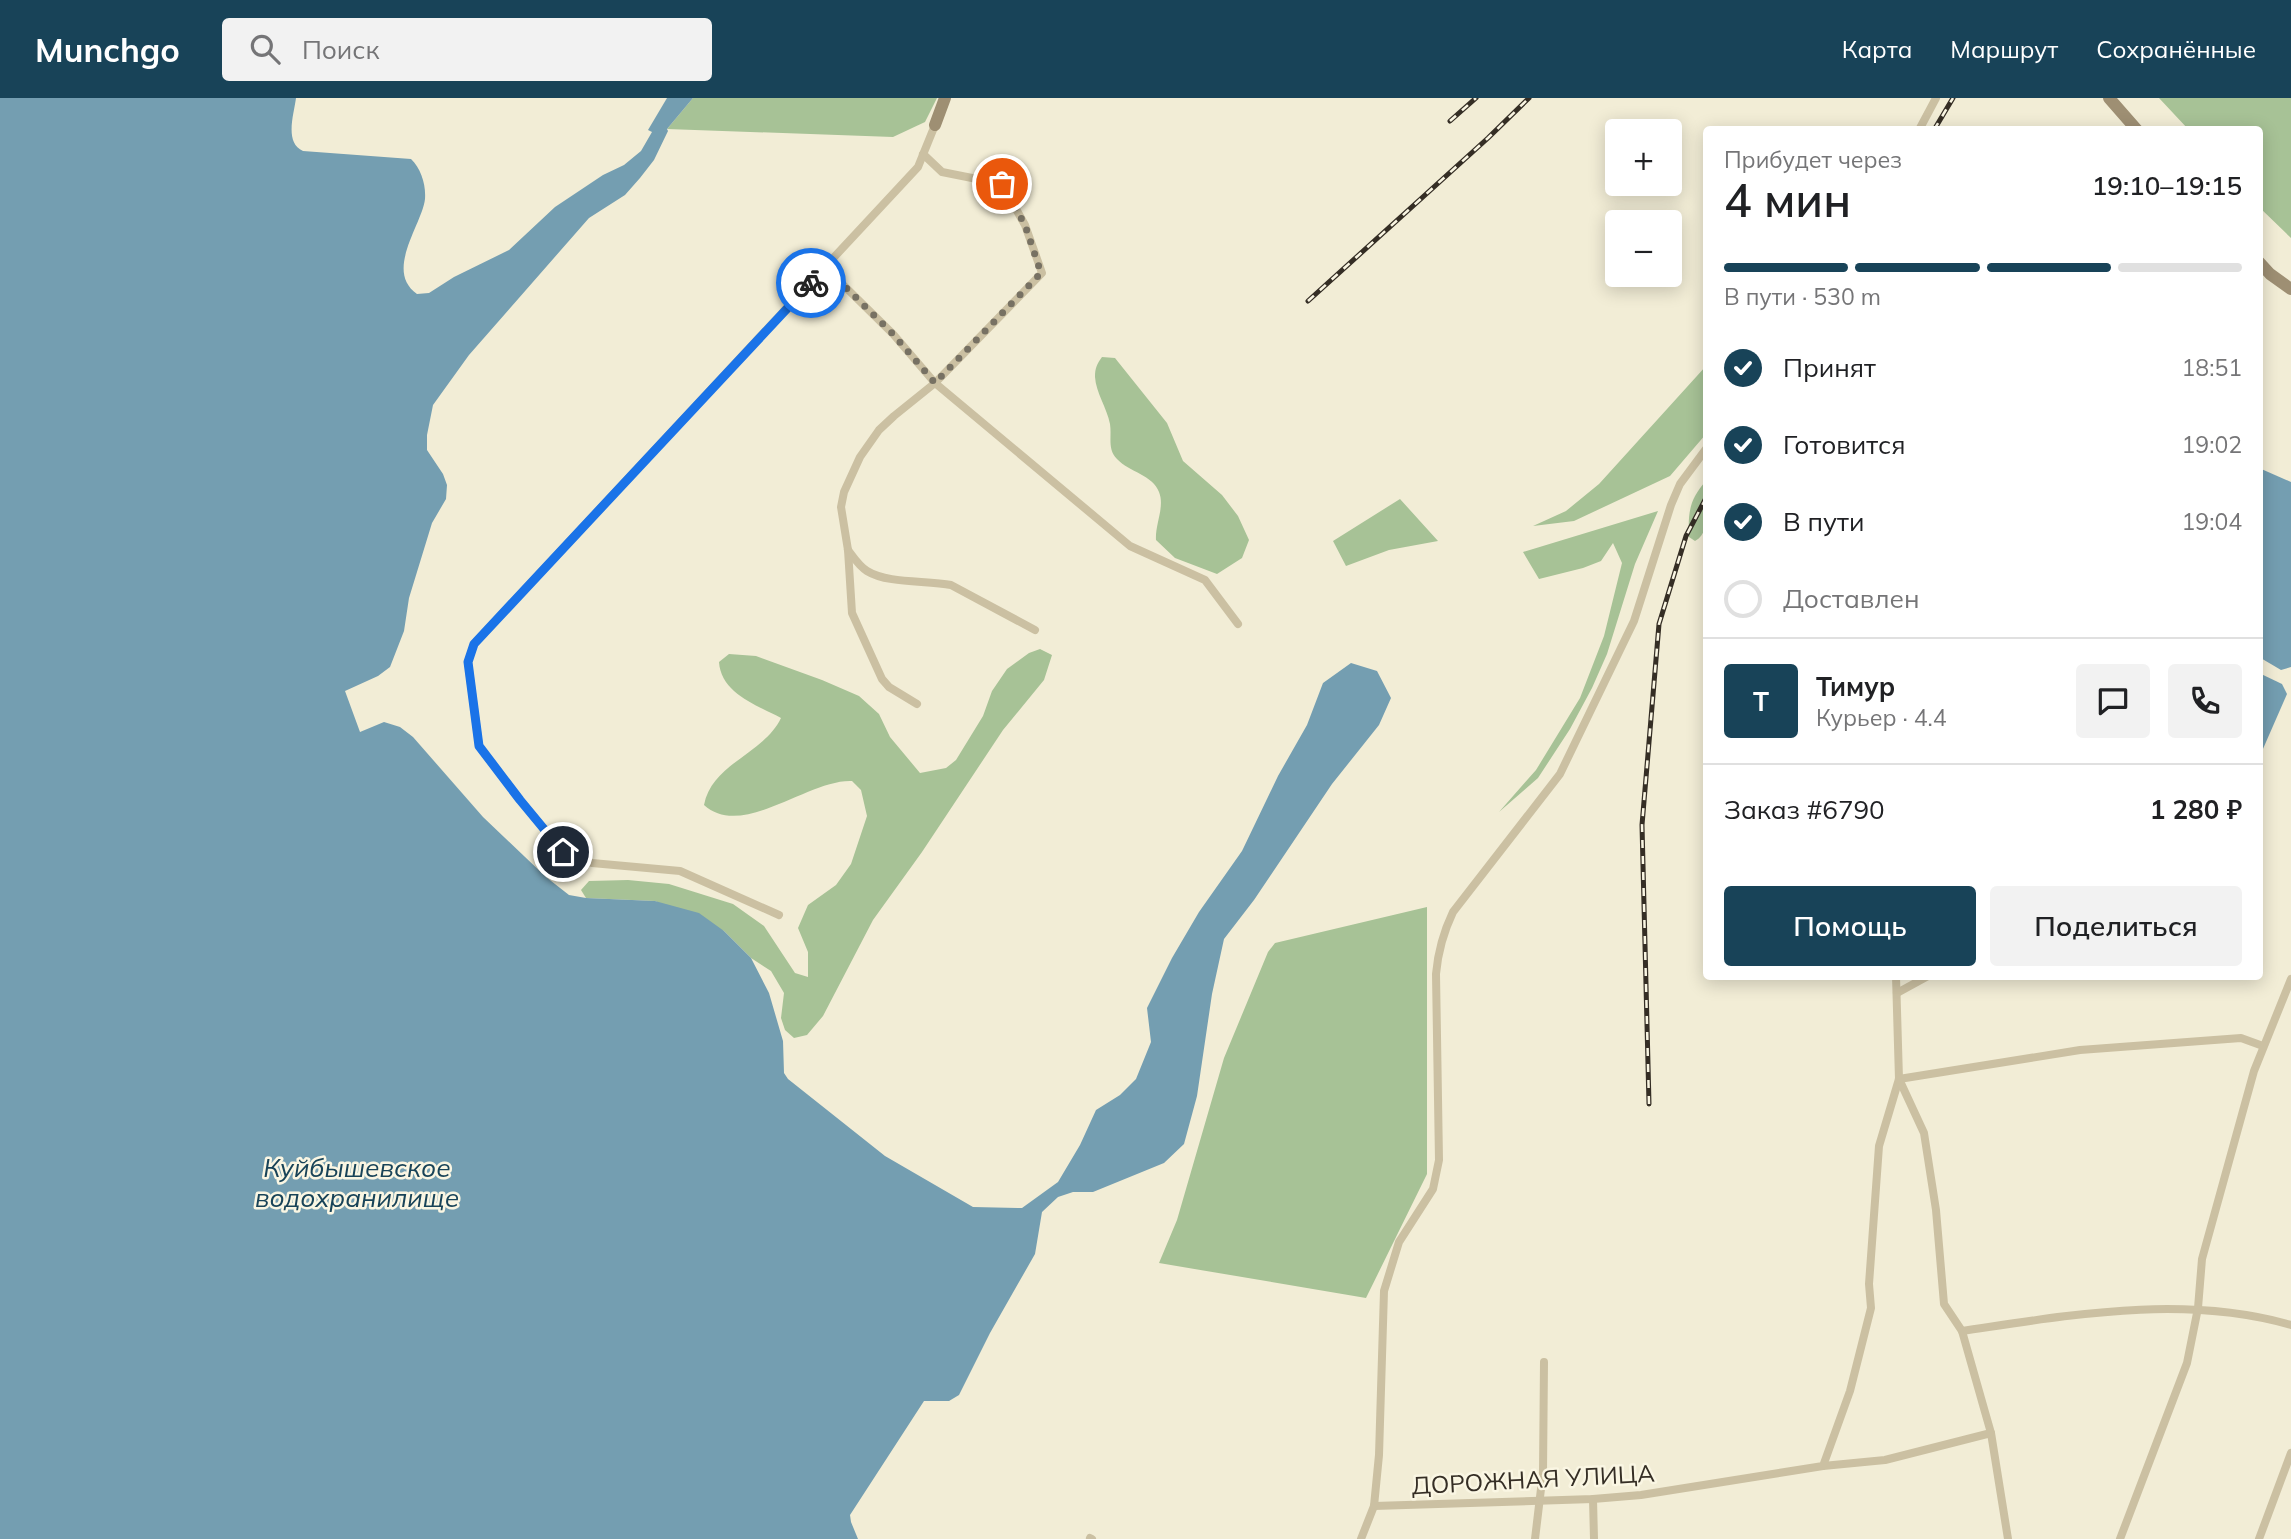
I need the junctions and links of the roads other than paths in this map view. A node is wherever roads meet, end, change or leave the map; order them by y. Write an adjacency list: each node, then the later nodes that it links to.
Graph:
1 (945, 98): 4 (street)
2 (1936, 98): 5 (street)
3 (2109, 98): 6 (street)
4 (935, 125): 7 (street)
5 (1921, 126)
6 (2134, 126)
7 (923, 155): 9 (street); 11 (street)
8 (2263, 266): 10 (street)
9 (826, 268): 11 (street); 17 (street)
10 (2291, 289)
11 (935, 383): 13 (street); 14 (street)
12 (1703, 453): 33 (street)
13 (848, 550): 15 (street); 16 (street)
14 (1238, 624)
15 (1035, 629)
16 (917, 704)
17 (779, 915)
18 (2291, 979): 22 (street)
19 (1896, 980): 21 (street)
20 (1921, 980): 21 (street)
21 (1897, 993): 23 (street)
22 (2263, 1046): 23 (street); 24 (street)
23 (1899, 1079): 26 (street); 30 (street)
24 (2198, 1308): 25 (street); 26 (street); 38 (street)
25 (2291, 1325)
26 (1962, 1331): 28 (street)
27 (1544, 1362): 32 (street)
28 (1991, 1433): 30 (street, ДОРОЖНАЯ УЛИЦА); 37 (street)
29 (2291, 1453): 39 (street)
30 (1823, 1466): 31 (street, ДОРОЖНАЯ УЛИЦА)
31 (1593, 1499): 32 (street, ДОРОЖНАЯ УЛИЦА); 36 (street)
32 (1538, 1501): 33 (street, ДОРОЖНАЯ УЛИЦА); 35 (street)
33 (1374, 1506): 34 (street)
34 (1361, 1539)
35 (1535, 1539)
36 (1594, 1539)
37 (2008, 1539)
38 (2120, 1539)
39 (2259, 1539)

